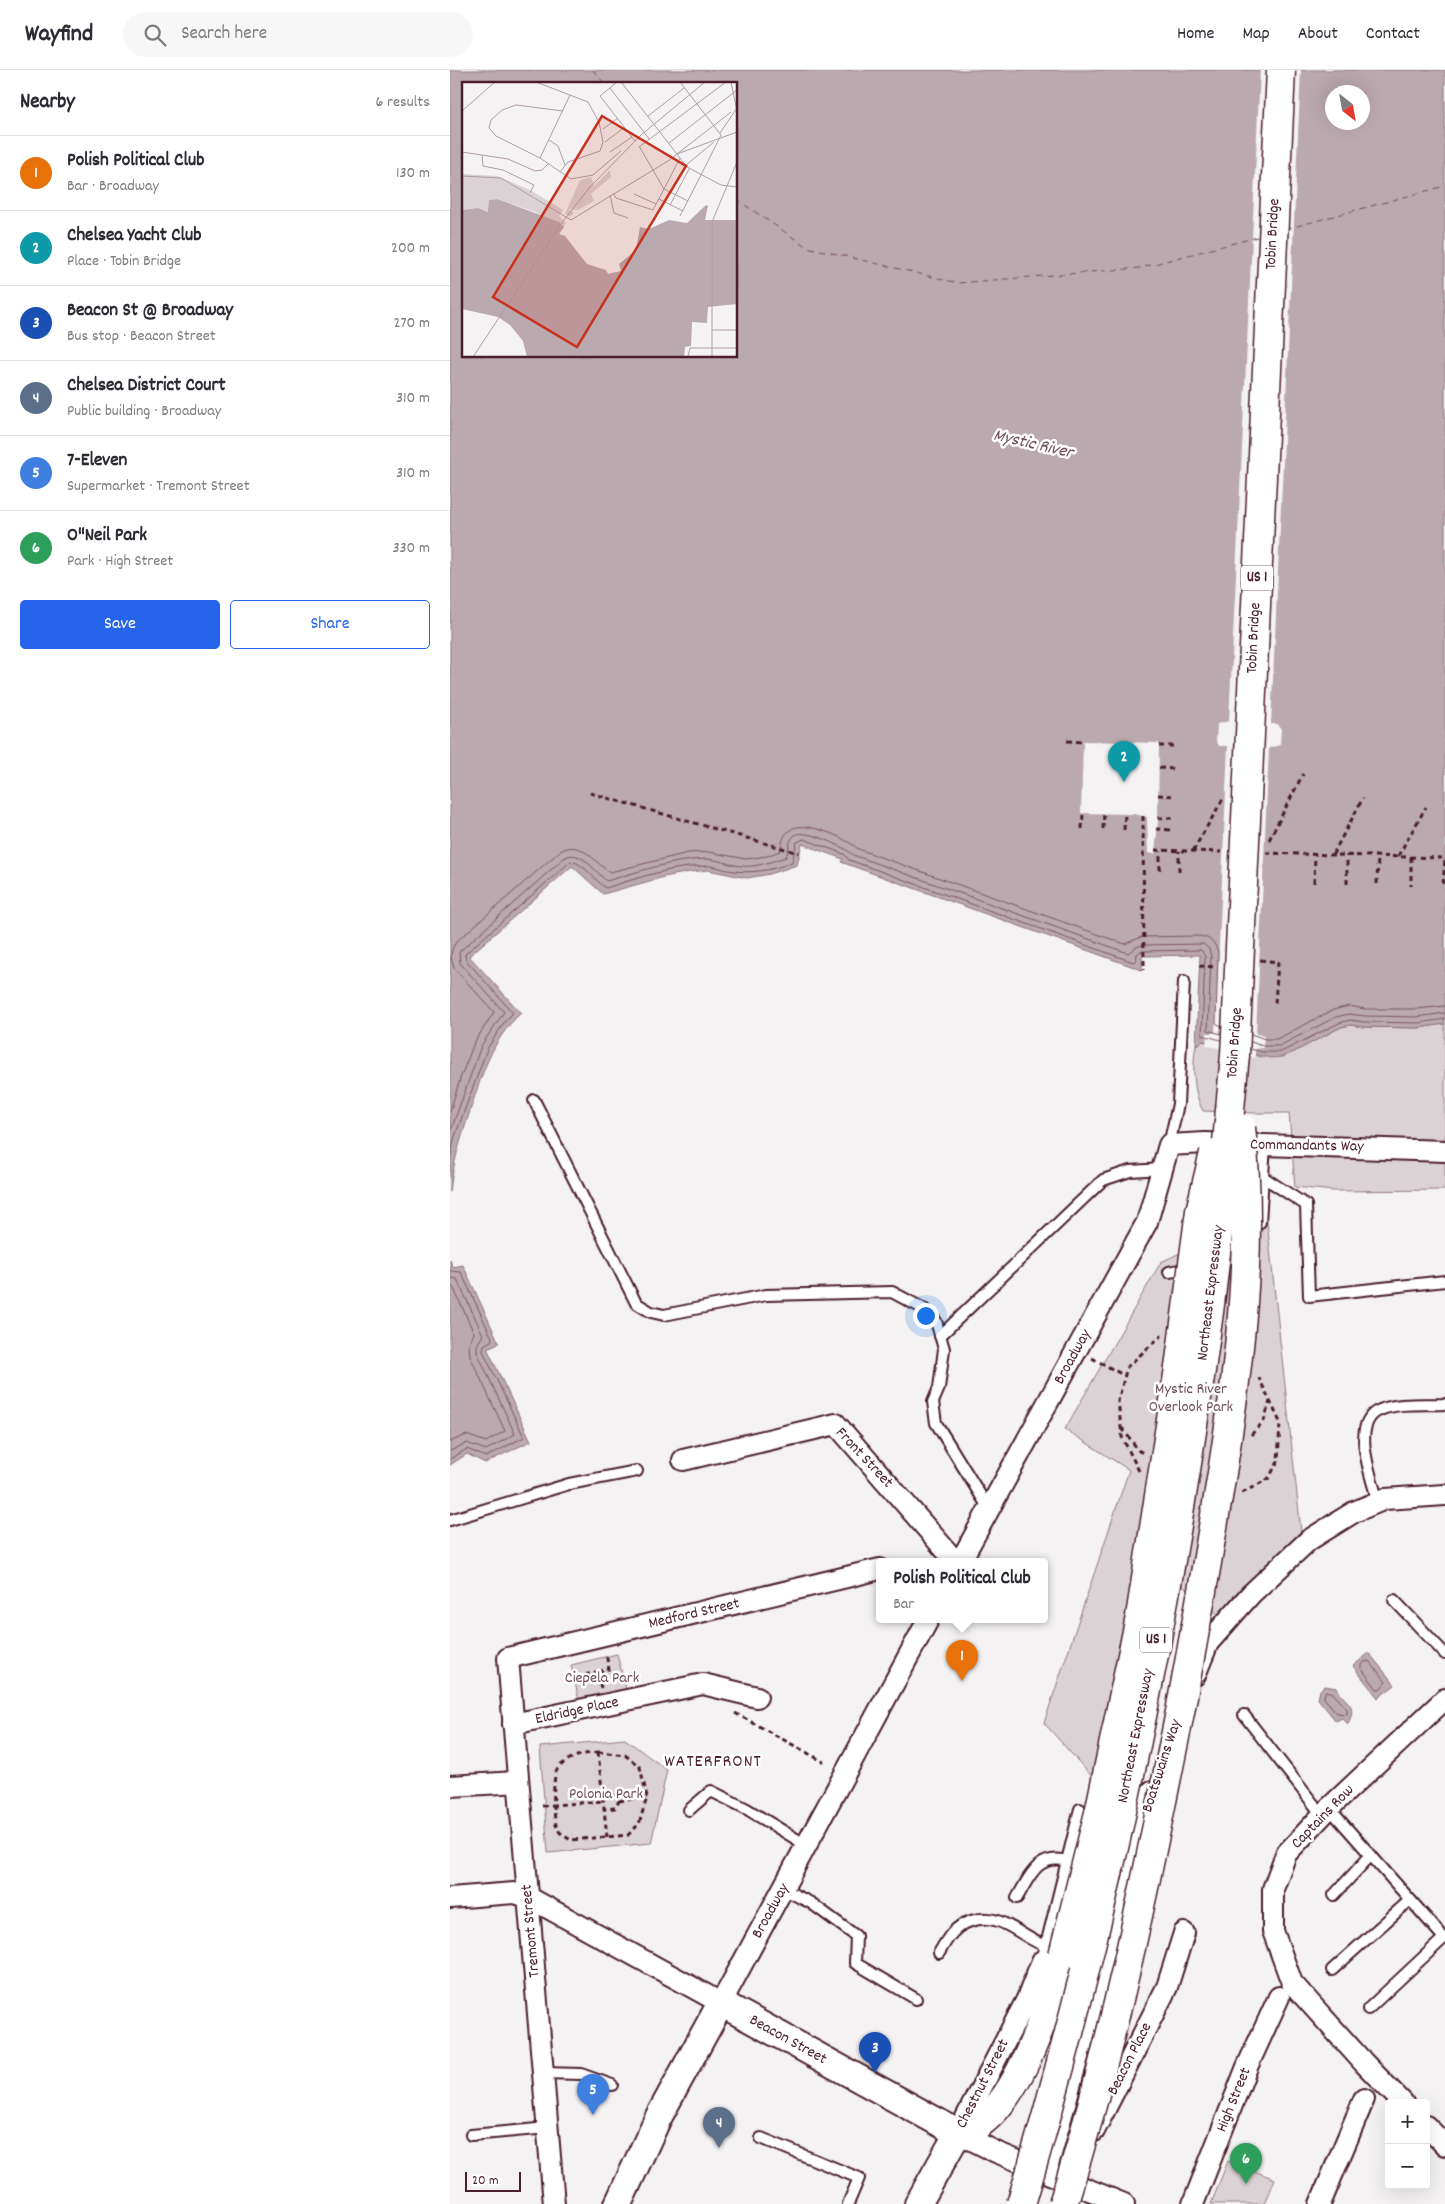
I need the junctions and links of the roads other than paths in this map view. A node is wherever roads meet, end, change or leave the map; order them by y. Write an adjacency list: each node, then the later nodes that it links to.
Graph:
1 (1281, 70): 3 (highway, Tobin Bridge / US 1, bridge)
2 (1184, 981): 5 (lane)
3 (1233, 1076): 29 (highway, bridge); 48 (highway, bridge); 70 (highway, Northeast Expressway / US 1, bridge)
4 (534, 1100): 12 (lane)
5 (1169, 1145): 6 (street, Commandants Way); 8 (street, Broadway)
6 (1265, 1145): 7 (street, Commandants Way); 9 (lane)
7 (1445, 1151)
8 (1162, 1168): 12 (lane); 18 (street, Broadway)
9 (1263, 1177): 10 (lane); 11 (lane)
10 (1169, 1272)
11 (1445, 1281)
12 (940, 1336): 18 (lane)
13 (1445, 1404): 17 (lane)
14 (683, 1460): 20 (street, Front Street)
15 (637, 1472): 19 (lane)
16 (1445, 1495): 17 (street, Boatswains Way)
17 (1378, 1502): 29 (street, Boatswains Way)
18 (989, 1509): 21 (street, Broadway)
19 (450, 1520)
20 (953, 1558)
21 (962, 1558)
22 (876, 1570): 26 (street, Medford Street)
23 (1394, 1600): 25 (lane)
24 (926, 1623): 37 (street, Broadway)
25 (1445, 1654)
26 (508, 1658): 31 (street, Tremont Street)
27 (757, 1697): 31 (street, Eldridge Place)
28 (1445, 1699): 36 (street, Captains Row)
29 (1179, 1714): 64 (street, Boatswains Way); 65 (highway, bridge)
30 (1244, 1715): 36 (lane)
31 (514, 1724): 32 (street, Tremont Street)
32 (518, 1782): 33 (street); 42 (street, Tremont Street)
33 (450, 1786)
34 (1080, 1809): 39 (lane)
35 (689, 1810): 37 (lane)
36 (1326, 1811): 38 (lane); 57 (street, Captains Row)
37 (806, 1846): 40 (street, Broadway)
38 (1371, 1855): 41 (lane); 45 (lane)
39 (1068, 1861): 44 (lane); 48 (lane)
40 (783, 1889): 51 (lane); 52 (street, Broadway)
41 (1334, 1895)
42 (528, 1897): 43 (street, Beacon Street); 52 (street, Beacon Street); 54 (street, Tremont Street)
43 (450, 1898)
44 (1017, 1898)
45 (1410, 1900): 49 (lane); 53 (lane)
46 (1184, 1933): 65 (street, Beacon Place)
47 (939, 1953): 48 (lane)
48 (1051, 1954): 60 (highway)
49 (1332, 1970)
50 (1279, 1997): 72 (street, High Street)
51 (916, 1999)
52 (720, 2003): 60 (street, Beacon Street); 67 (street, Broadway)
53 (1368, 2010)
54 (543, 2074): 55 (lane); 58 (street, Tremont Street)
55 (612, 2084)
56 (1364, 2099): 73 (street)
57 (1399, 2099)
58 (548, 2128): 61 (lane); 66 (street, Tremont Street)
59 (1430, 2130): 63 (street)
60 (958, 2133): 64 (street, Beacon Street); 69 (street, Chestnut Street)
61 (471, 2135)
62 (760, 2138): 68 (lane)
63 (1445, 2145)
64 (1046, 2172): 65 (street, Beacon Street)
65 (1066, 2193): 71 (street, Beacon Street)
66 (554, 2204)
67 (618, 2204)
68 (848, 2204)
69 (918, 2204)
70 (1022, 2204)
71 (1124, 2204)
72 (1193, 2204)
73 (1320, 2204)

